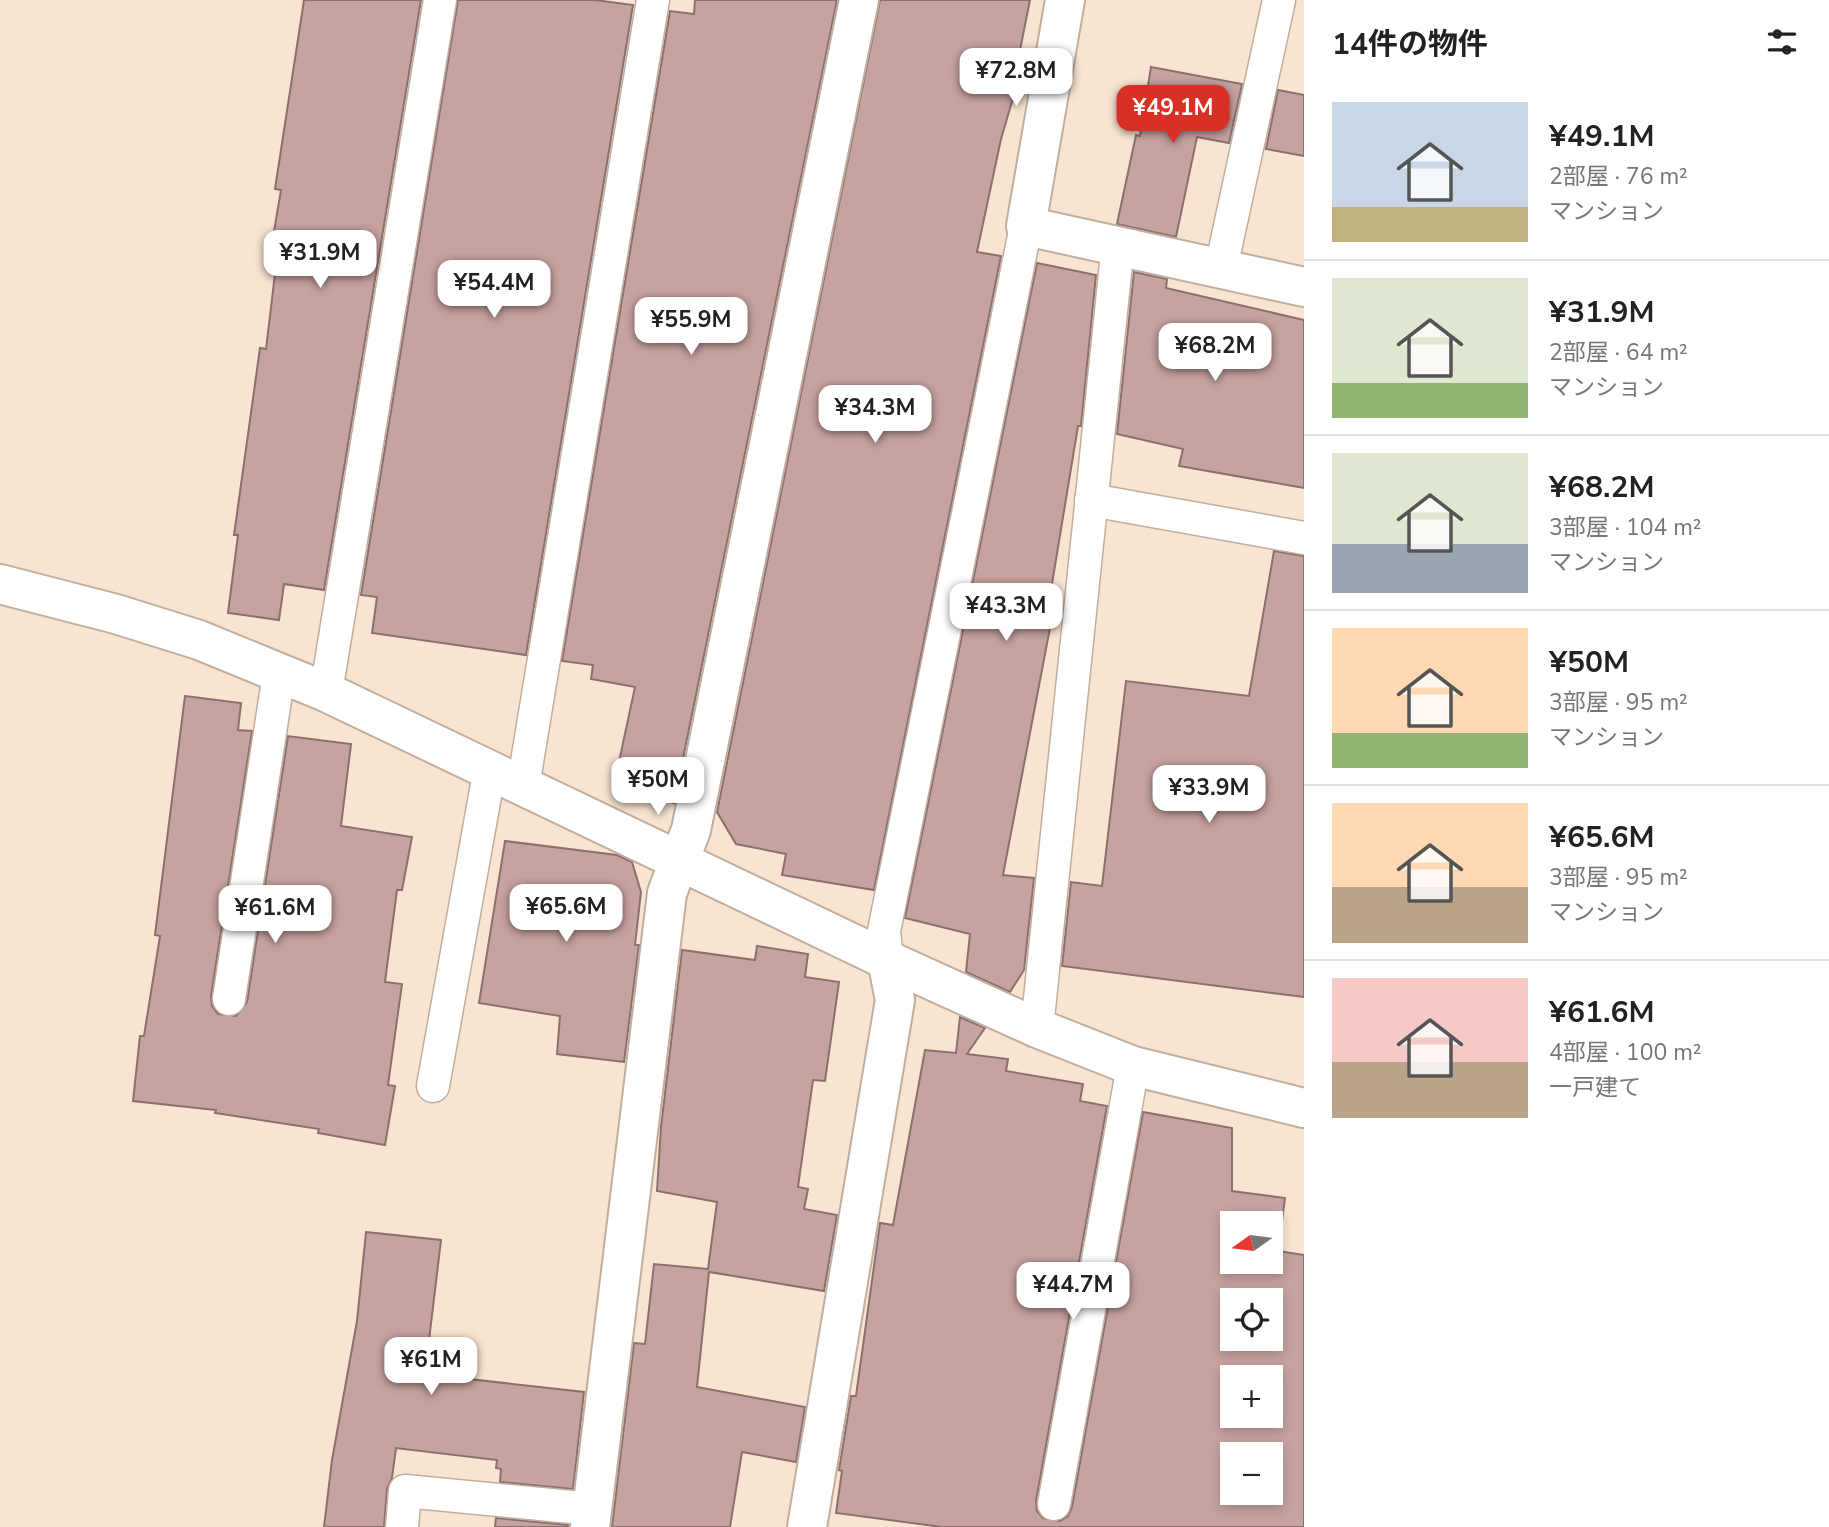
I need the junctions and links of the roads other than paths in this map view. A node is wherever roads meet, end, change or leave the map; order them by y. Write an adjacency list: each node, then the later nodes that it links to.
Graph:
1 (440, 0): 14 (lane)
2 (653, 0): 16 (lane)
3 (859, 0): 17 (street)
4 (1065, 0): 6 (street)
5 (1279, 0): 8 (lane)
6 (1026, 226): 7 (street); 18 (lane)
7 (1118, 244): 8 (street); 10 (lane)
8 (1221, 268): 9 (street)
9 (1304, 287)
10 (1091, 500): 11 (lane); 20 (lane)
11 (1304, 538)
12 (0, 584): 13 (street)
13 (279, 674): 14 (street); 19 (lane)
14 (326, 692): 15 (street)
15 (490, 768): 16 (street); 22 (lane)
16 (523, 786): 17 (street)
17 (679, 860): 18 (street); 25 (street)
18 (887, 960): 20 (street); 27 (street)
19 (229, 999)
20 (1037, 1028): 21 (street)
21 (1133, 1066): 23 (street); 24 (lane)
22 (433, 1086)
23 (1304, 1108)
24 (1054, 1504)
25 (591, 1518): 26 (lane)
26 (401, 1527)
27 (807, 1527)

